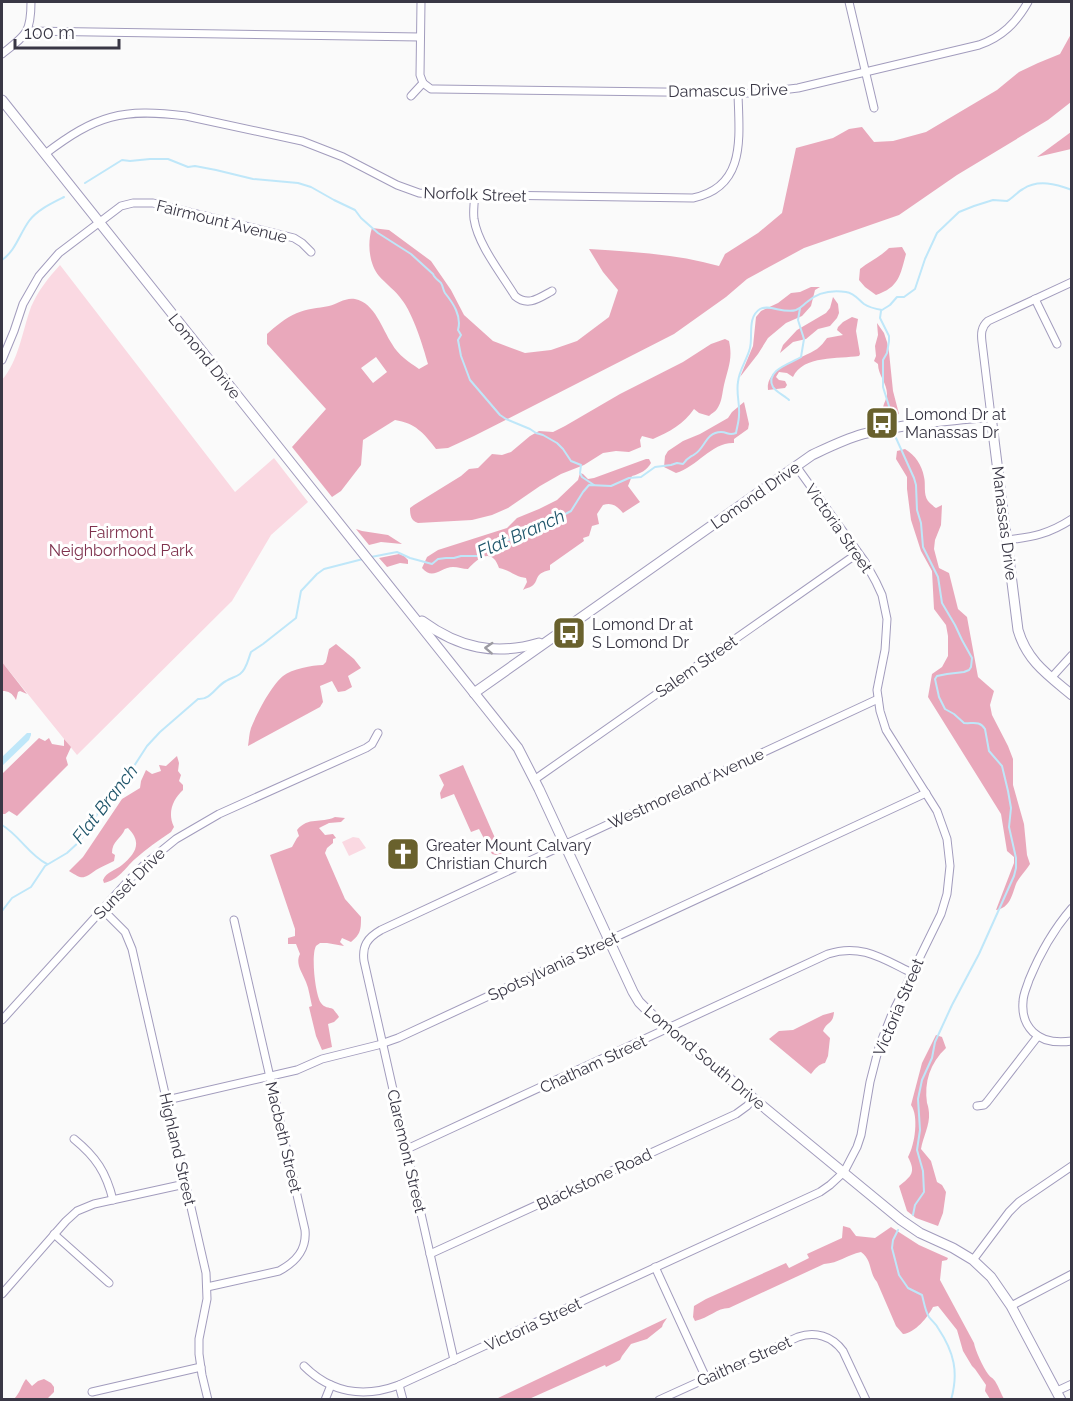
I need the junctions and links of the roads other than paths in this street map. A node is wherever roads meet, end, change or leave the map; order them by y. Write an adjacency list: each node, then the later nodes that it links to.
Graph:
1 (31, 2): 5 (street)
2 (421, 2): 6 (street)
3 (849, 2): 8 (street)
4 (1028, 2): 8 (street, Damascus Drive)
5 (27, 31): 6 (street); 7 (street)
6 (420, 37): 9 (street)
7 (2, 54)
8 (866, 72): 10 (street, Damascus Drive); 13 (street)
9 (423, 83): 10 (street, Damascus Drive); 11 (street)
10 (738, 93): 15 (street, Norfolk Street)
11 (411, 96)
12 (2, 100): 14 (main road, Lomond Drive)
13 (874, 108)
14 (45, 154): 15 (street, Norfolk Street); 16 (main road, Lomond Drive)
15 (475, 195): 19 (street)
16 (99, 222): 17 (street, Fairmount Avenue); 22 (street, Fairmount Avenue); 28 (main road, Lomond Drive)
17 (311, 252)
18 (1071, 282): 20 (street)
19 (552, 291)
20 (1035, 299): 21 (street); 23 (street, Manassas Drive)
21 (1057, 344)
22 (2, 360)
23 (992, 416): 24 (main road, Lomond Drive); 26 (main road, Manassas Drive)
24 (796, 466): 27 (street, Victoria Street); 29 (main road, Lomond Drive)
25 (1071, 519): 26 (street)
26 (1007, 540): 31 (main road, Manassas Drive)
27 (858, 553): 34 (street, Victoria Street); 36 (street, Salem Street)
28 (409, 611): 29 (main road, Lomond Drive, one-way to 28); 32 (main road, Lomond Drive)
29 (547, 641): 32 (main road, Lomond Drive)
30 (1071, 655): 31 (street)
31 (1052, 678): 33 (main road, Manassas Drive)
32 (474, 693): 36 (main road, Lomond South Drive)
33 (1071, 694)
34 (878, 699): 37 (street, Victoria Street); 38 (street, Westmoreland Avenue)
35 (378, 733): 40 (street, Sunset Drive)
36 (534, 780): 38 (main road, Lomond South Drive)
37 (926, 793): 42 (street, Spotsylvania Street); 44 (street, Victoria Street)
38 (564, 844): 42 (main road, Lomond South Drive); 43 (street, Westmoreland Avenue)
39 (1071, 908): 47 (street)
40 (102, 909): 45 (street, Sunset Drive); 52 (street, Highland Street)
41 (234, 920): 50 (street, Macbeth Street)
42 (609, 940): 46 (main road, Lomond South Drive); 49 (street, Spotsylvania Street)
43 (367, 942): 49 (street, Claremont Street)
44 (912, 972): 46 (street, Chatham Street); 57 (street, Victoria Street)
45 (2, 1020)
46 (669, 1029): 51 (main road, Lomond South Drive); 55 (street, Chatham Street)
47 (1038, 1036): 48 (street); 53 (street)
48 (1071, 1041)
49 (383, 1044): 50 (street, Spotsylvania Street); 55 (street, Claremont Street)
50 (270, 1077): 52 (street, Spotsylvania Street); 66 (street, Macbeth Street)
51 (754, 1098): 57 (main road, Lomond South Drive); 61 (street, Blackstone Road)
52 (166, 1100): 58 (street, Highland Street)
53 (977, 1106)
54 (75, 1139): 59 (street)
55 (407, 1149): 61 (street, Claremont Street)
56 (1071, 1166): 62 (street)
57 (844, 1172): 62 (main road, Lomond South Drive); 63 (street, Victoria Street)
58 (185, 1184): 59 (street); 66 (street, Highland Street)
59 (113, 1200): 60 (street)
60 (54, 1234): 65 (street); 67 (street)
61 (430, 1254): 69 (street, Claremont Street)
62 (973, 1260): 68 (main road, Lomond South Drive)
63 (655, 1268): 69 (street, Victoria Street); 72 (street)
64 (1071, 1274): 68 (street)
65 (109, 1283)
66 (207, 1287): 71 (street, Highland Street)
67 (2, 1294)
68 (1011, 1306): 77 (main road, Lomond South Drive)
69 (454, 1360): 75 (street, Victoria Street)
70 (304, 1366): 74 (street)
71 (201, 1367): 76 (street); 78 (street, Highland Street)
72 (706, 1378): 81 (street, Gaither Street); 82 (street, Gaither Street)
73 (1071, 1384): 77 (street)
74 (331, 1385): 75 (street, Victoria Street); 79 (street)
75 (399, 1385): 80 (street)
76 (92, 1392)
77 (1059, 1395)
78 (208, 1400)
79 (325, 1400)
80 (403, 1400)
81 (659, 1400)
82 (866, 1400)

